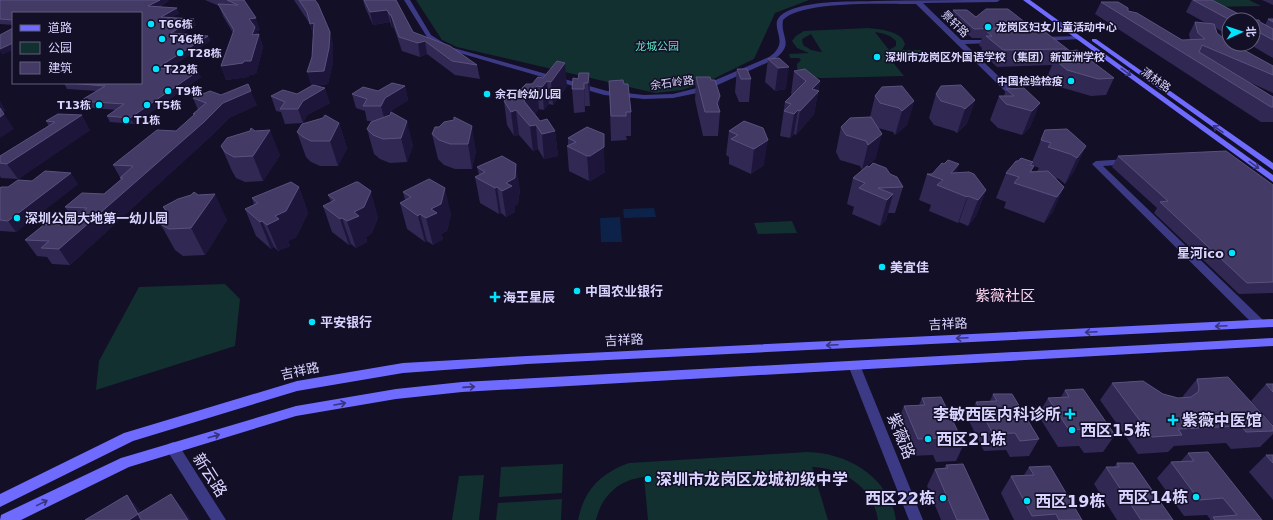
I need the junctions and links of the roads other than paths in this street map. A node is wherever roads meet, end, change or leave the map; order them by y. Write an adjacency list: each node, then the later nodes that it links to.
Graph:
1 (407, 0): 5 (street, 余石岭路)
2 (997, 0): 5 (street, 余石岭路)
3 (1026, 0): 6 (main road, 清林路)
4 (1037, 0): 14 (main road, 清林路, one-way to 4)
5 (918, 2): 9 (street, 景轩路)
6 (1079, 38): 7 (street); 11 (main road, 清林路, one-way to 11)
7 (1036, 40)
8 (998, 41): 9 (street)
9 (959, 42): 10 (street, 景轩路)
10 (1013, 94)
11 (1243, 157): 12 (street); 17 (main road, 清林路, one-way to 17)
12 (1224, 158)
13 (1273, 160): 14 (street)
14 (1264, 161): 16 (main road, 清林路)
15 (1141, 162): 19 (street)
16 (1273, 167)
17 (1273, 179)
18 (1273, 323): 19 (main road, 吉祥路)
19 (1260, 324): 23 (main road, 吉祥路, one-way to 23)
20 (1273, 342): 21 (main road)
21 (854, 365): 22 (main road, one-way to 21); 26 (street, 紫薇路)
22 (173, 448): 24 (main road, one-way to 22); 25 (street, 新云路)
23 (0, 501)
24 (6, 520)
25 (219, 520)
26 (916, 520)

